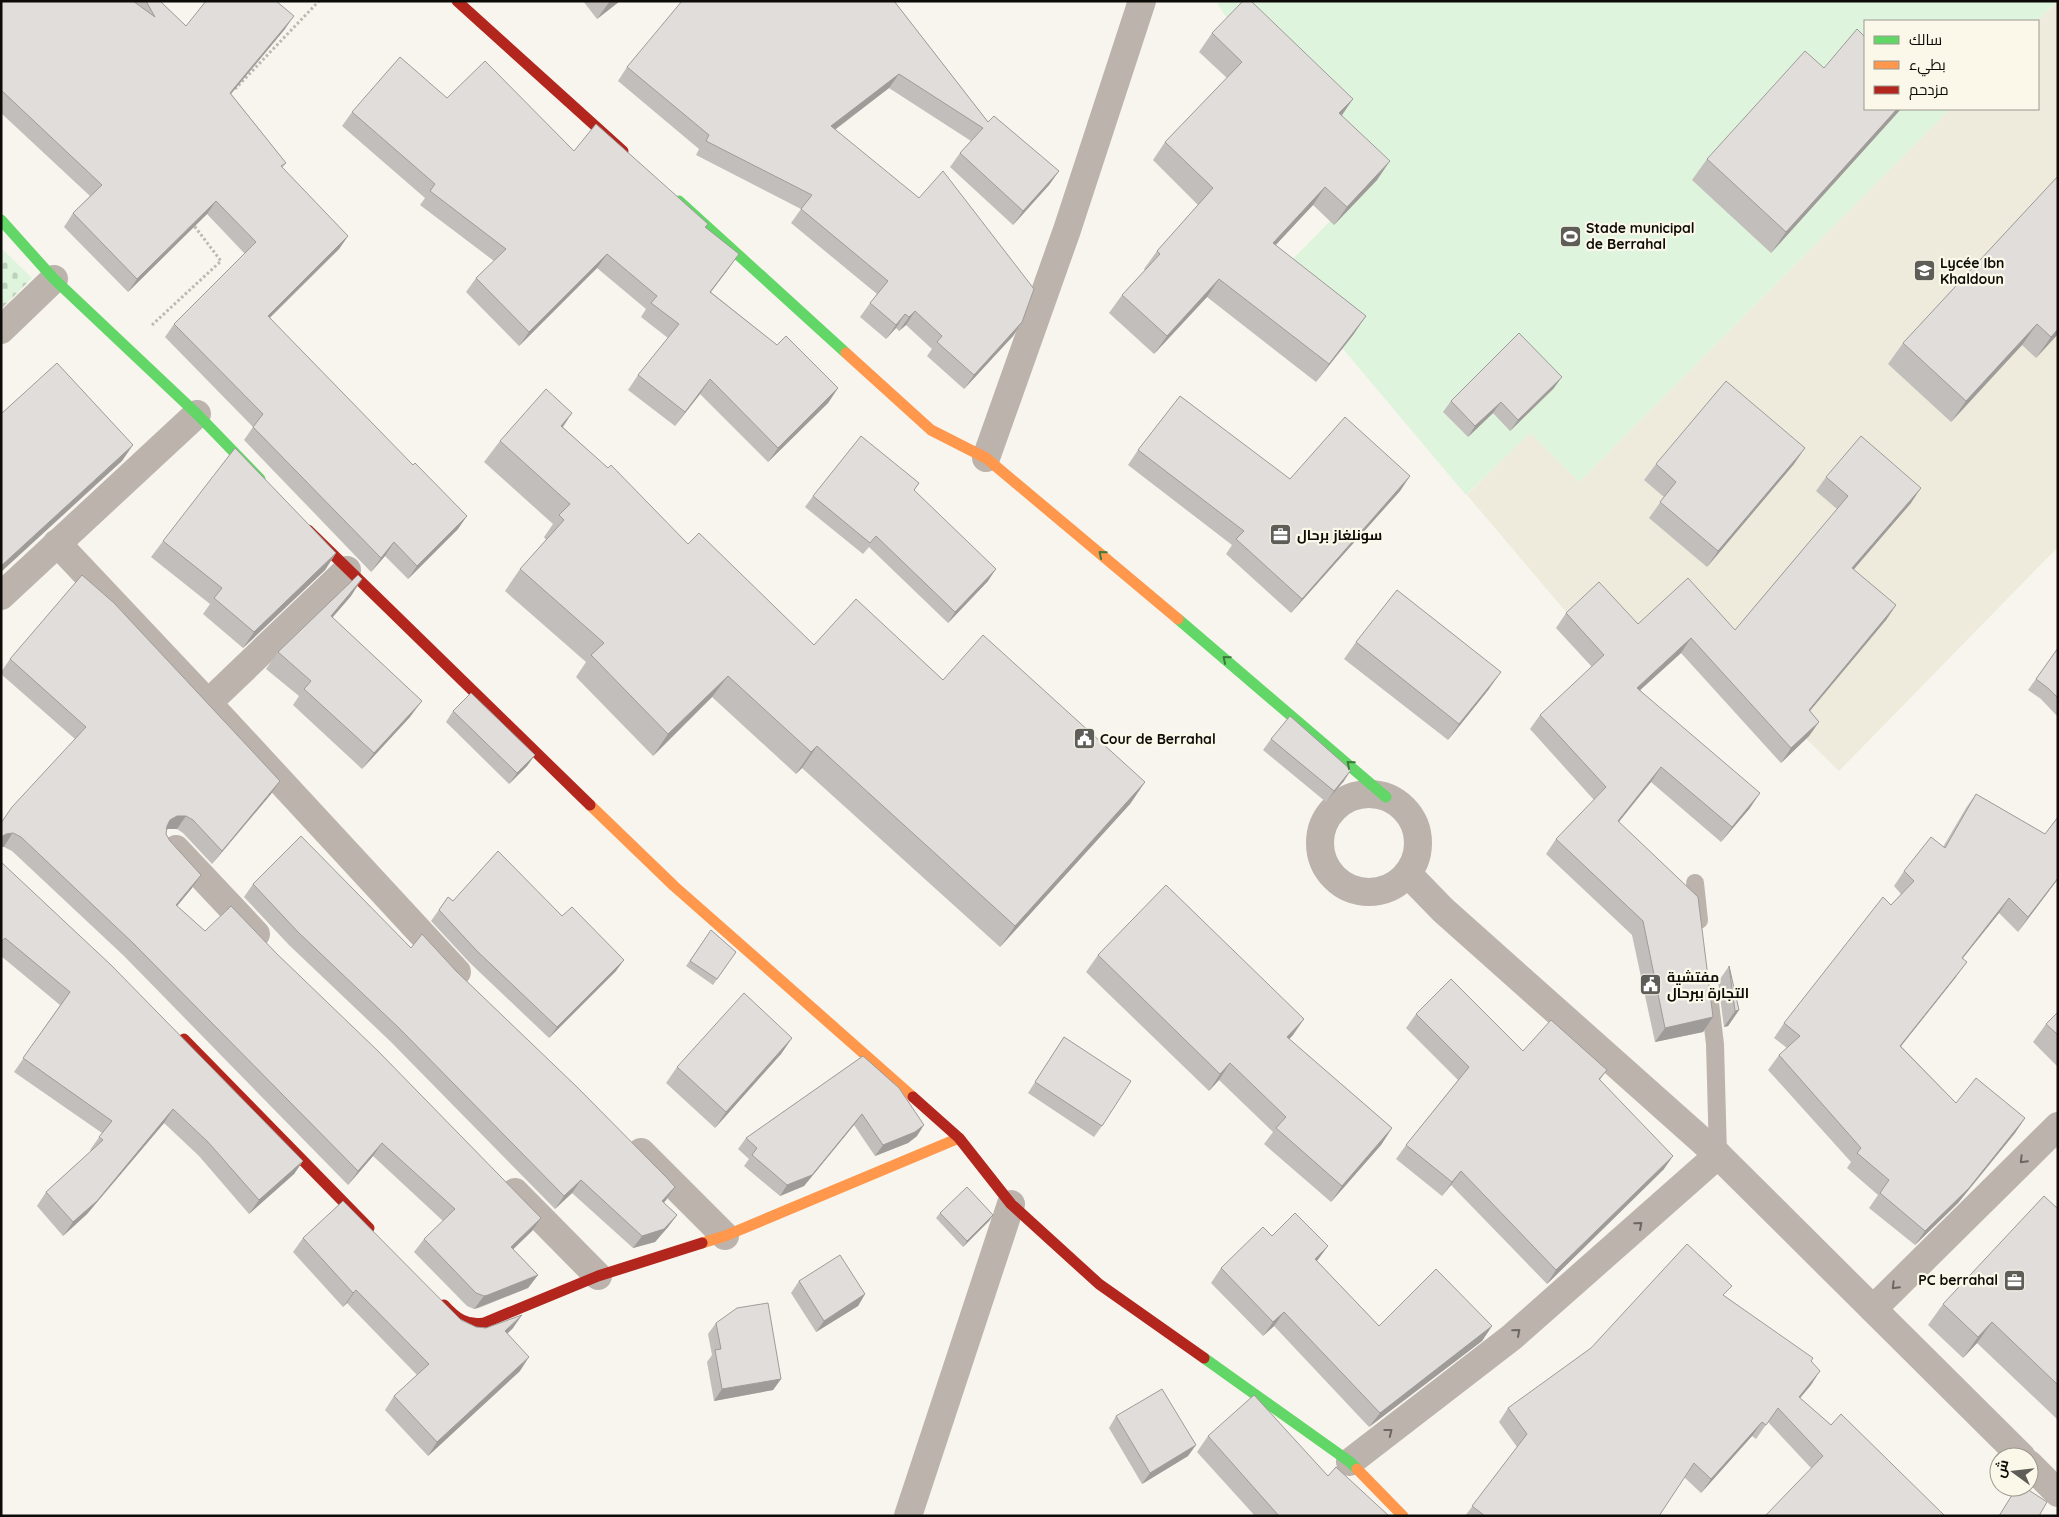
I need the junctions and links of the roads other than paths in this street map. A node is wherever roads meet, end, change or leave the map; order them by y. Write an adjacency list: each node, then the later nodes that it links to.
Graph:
1 (457, 1): 3 (street)
2 (1142, 1): 9 (street)
3 (633, 160)
4 (670, 192): 9 (street)
5 (1, 220): 6 (street)
6 (54, 279): 7 (street); 8 (street)
7 (1, 330)
8 (197, 414): 10 (street); 12 (street)
9 (986, 458): 16 (street, one-way to 9)
10 (265, 485)
11 (300, 520): 13 (street)
12 (57, 543): 14 (street); 15 (street)
13 (347, 570): 15 (street); 27 (street)
14 (1, 596)
15 (208, 703): 23 (street)
16 (1386, 797): 18 (street); 18 (street)
17 (172, 844): 21 (street)
18 (1408, 874): 28 (street)
19 (1695, 883): 20 (lane)
20 (1702, 940)
21 (271, 949)
22 (1707, 978): 28 (lane)
23 (472, 987)
24 (175, 1030): 31 (street)
25 (2058, 1126): 35 (street, one-way to 35)
26 (621, 1132): 32 (street)
27 (959, 1138): 30 (street); 32 (street)
28 (1718, 1155): 35 (street); 37 (street, one-way to 28)
29 (496, 1172): 33 (street)
30 (1011, 1204): 37 (street); 40 (street)
31 (376, 1235)
32 (725, 1236): 33 (street)
33 (598, 1276): 34 (street)
34 (438, 1298)
35 (1873, 1308): 36 (street)
36 (2012, 1447)
37 (1350, 1462): 41 (street)
38 (2039, 1473): 39 (street)
39 (2057, 1490)
40 (908, 1516)
41 (1403, 1516)

